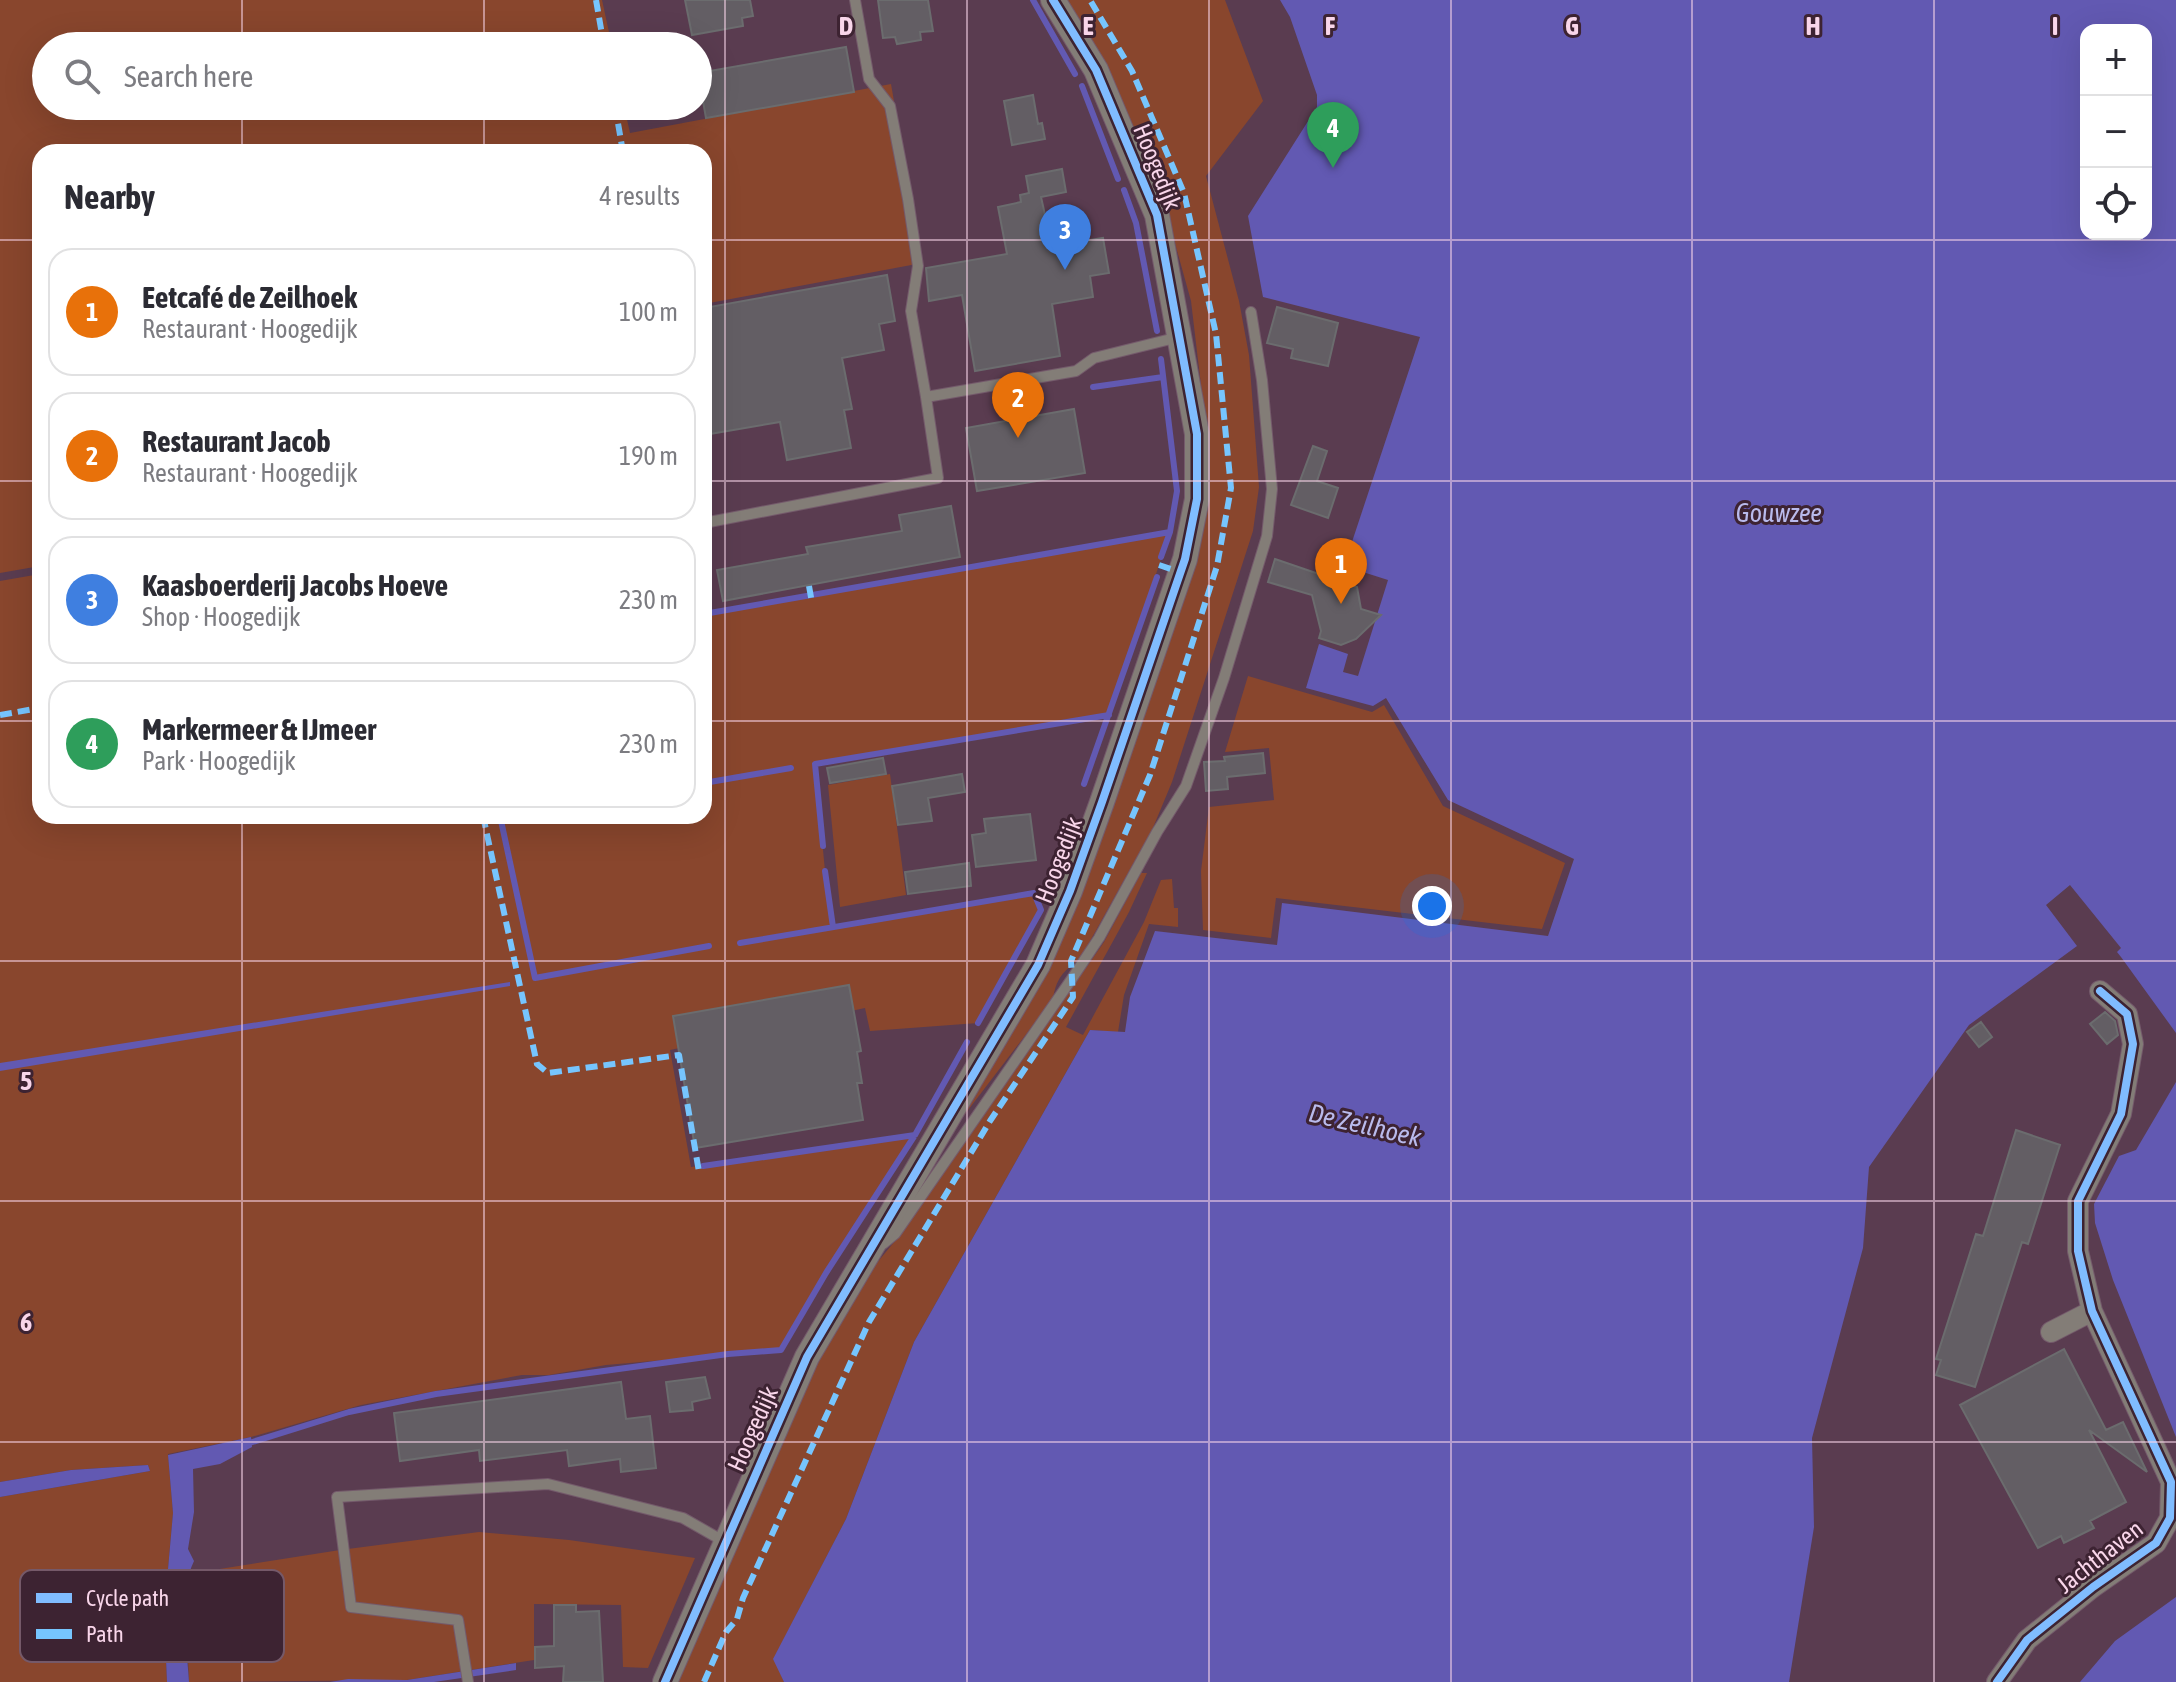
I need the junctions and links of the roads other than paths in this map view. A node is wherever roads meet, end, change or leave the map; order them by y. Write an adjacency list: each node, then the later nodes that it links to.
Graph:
1 (855, 0): 5 (lane)
2 (1053, 0): 4 (street, Hoogedijk)
3 (1251, 312): 8 (lane)
4 (1181, 336): 5 (lane); 8 (street, Hoogedijk)
5 (926, 397): 6 (lane)
6 (712, 521)
7 (2100, 991): 9 (street, Jachthaven)
8 (861, 1262): 12 (street, Hoogedijk)
9 (2092, 1311): 10 (street); 11 (street, Jachthaven)
10 (2051, 1332)
11 (2173, 1518): 15 (street, Jachthaven)
12 (725, 1542): 13 (lane); 14 (street, Hoogedijk)
13 (468, 1681)
14 (665, 1682)
15 (1997, 1682)

